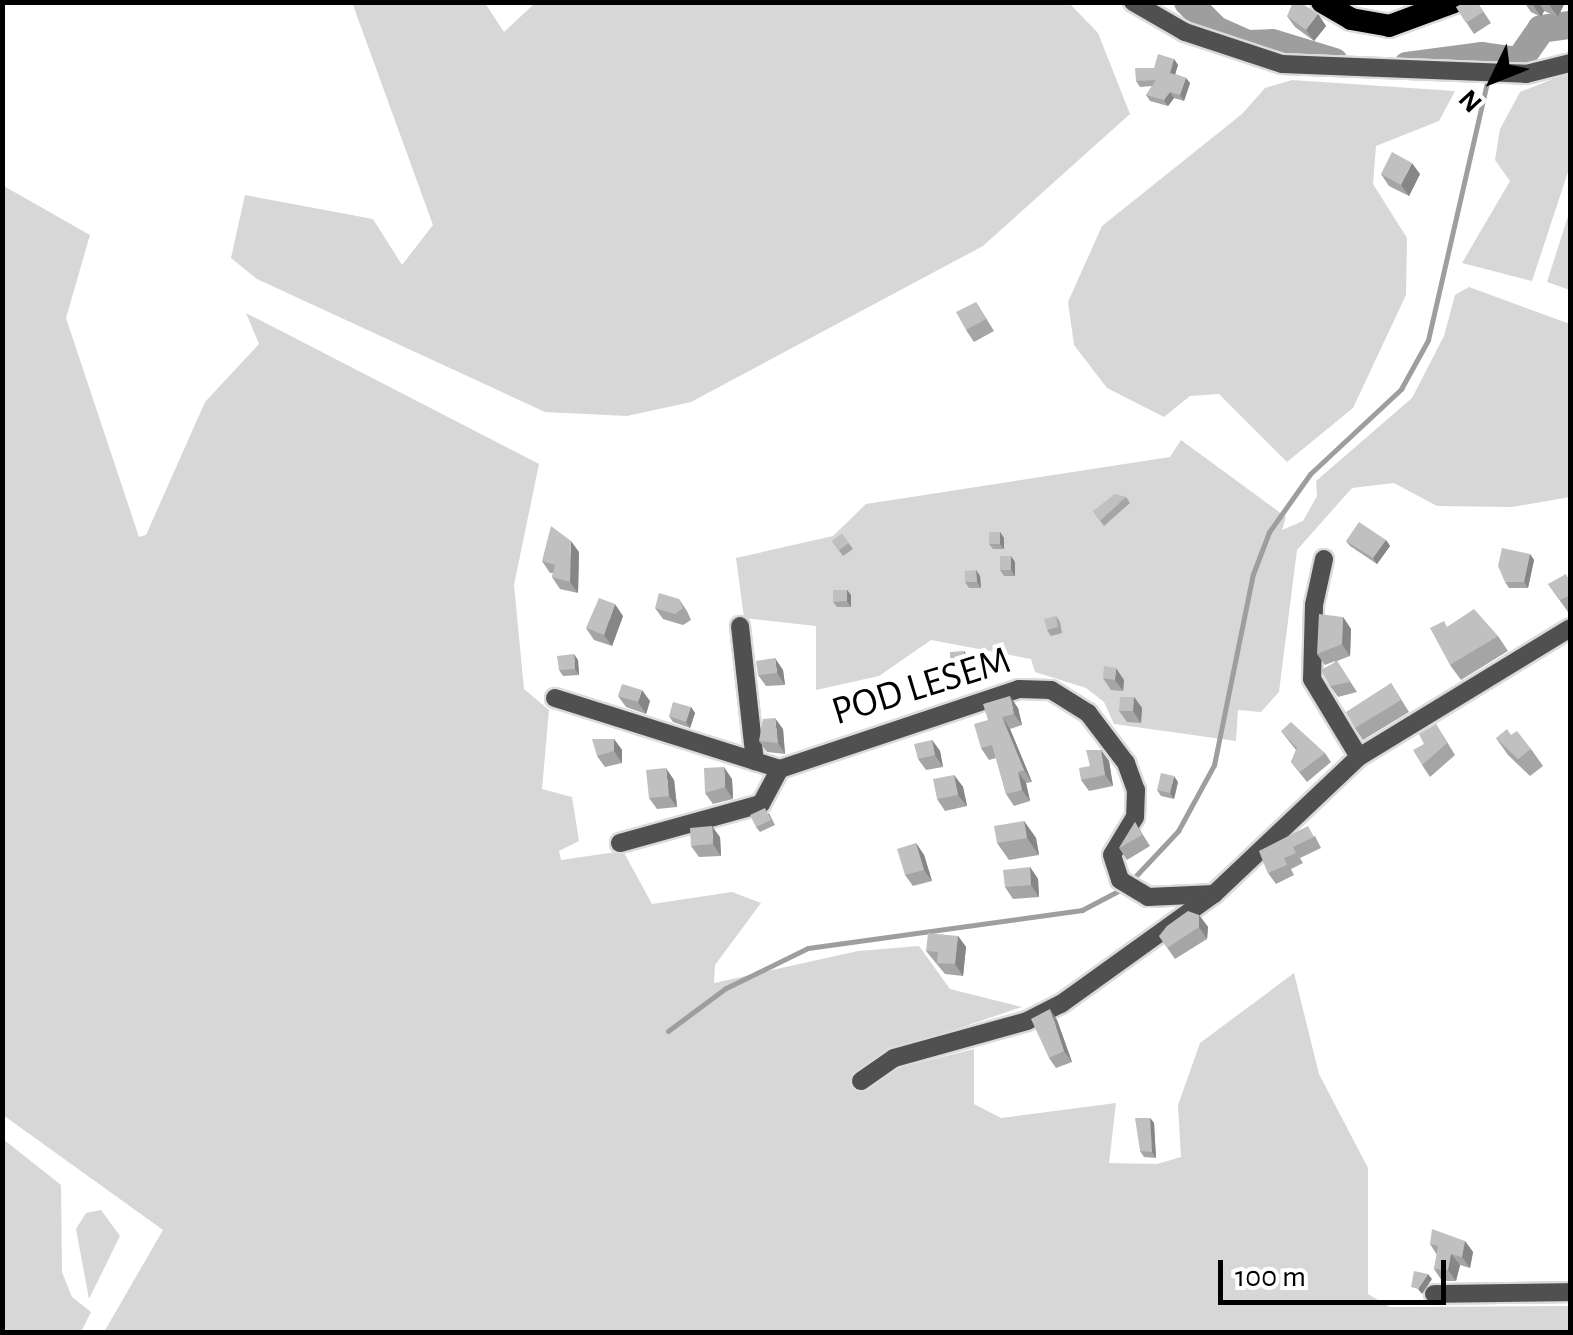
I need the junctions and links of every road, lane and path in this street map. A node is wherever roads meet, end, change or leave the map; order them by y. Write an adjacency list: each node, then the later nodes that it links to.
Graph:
1 (1133, 2): 4 (street)
2 (1322, 2): 3 (main road)
3 (1454, 2)
4 (1570, 63)
5 (1324, 559): 9 (street)
6 (740, 626): 10 (street)
7 (1570, 628): 9 (street)
8 (556, 698): 10 (street)
9 (1359, 757): 13 (street)
10 (755, 761): 11 (street)
11 (780, 769): 12 (street); 13 (street, POD LESEM)
12 (620, 843)
13 (1214, 894): 14 (street)
14 (861, 1081)
15 (1570, 1292): 16 (street)
16 (1434, 1294)

